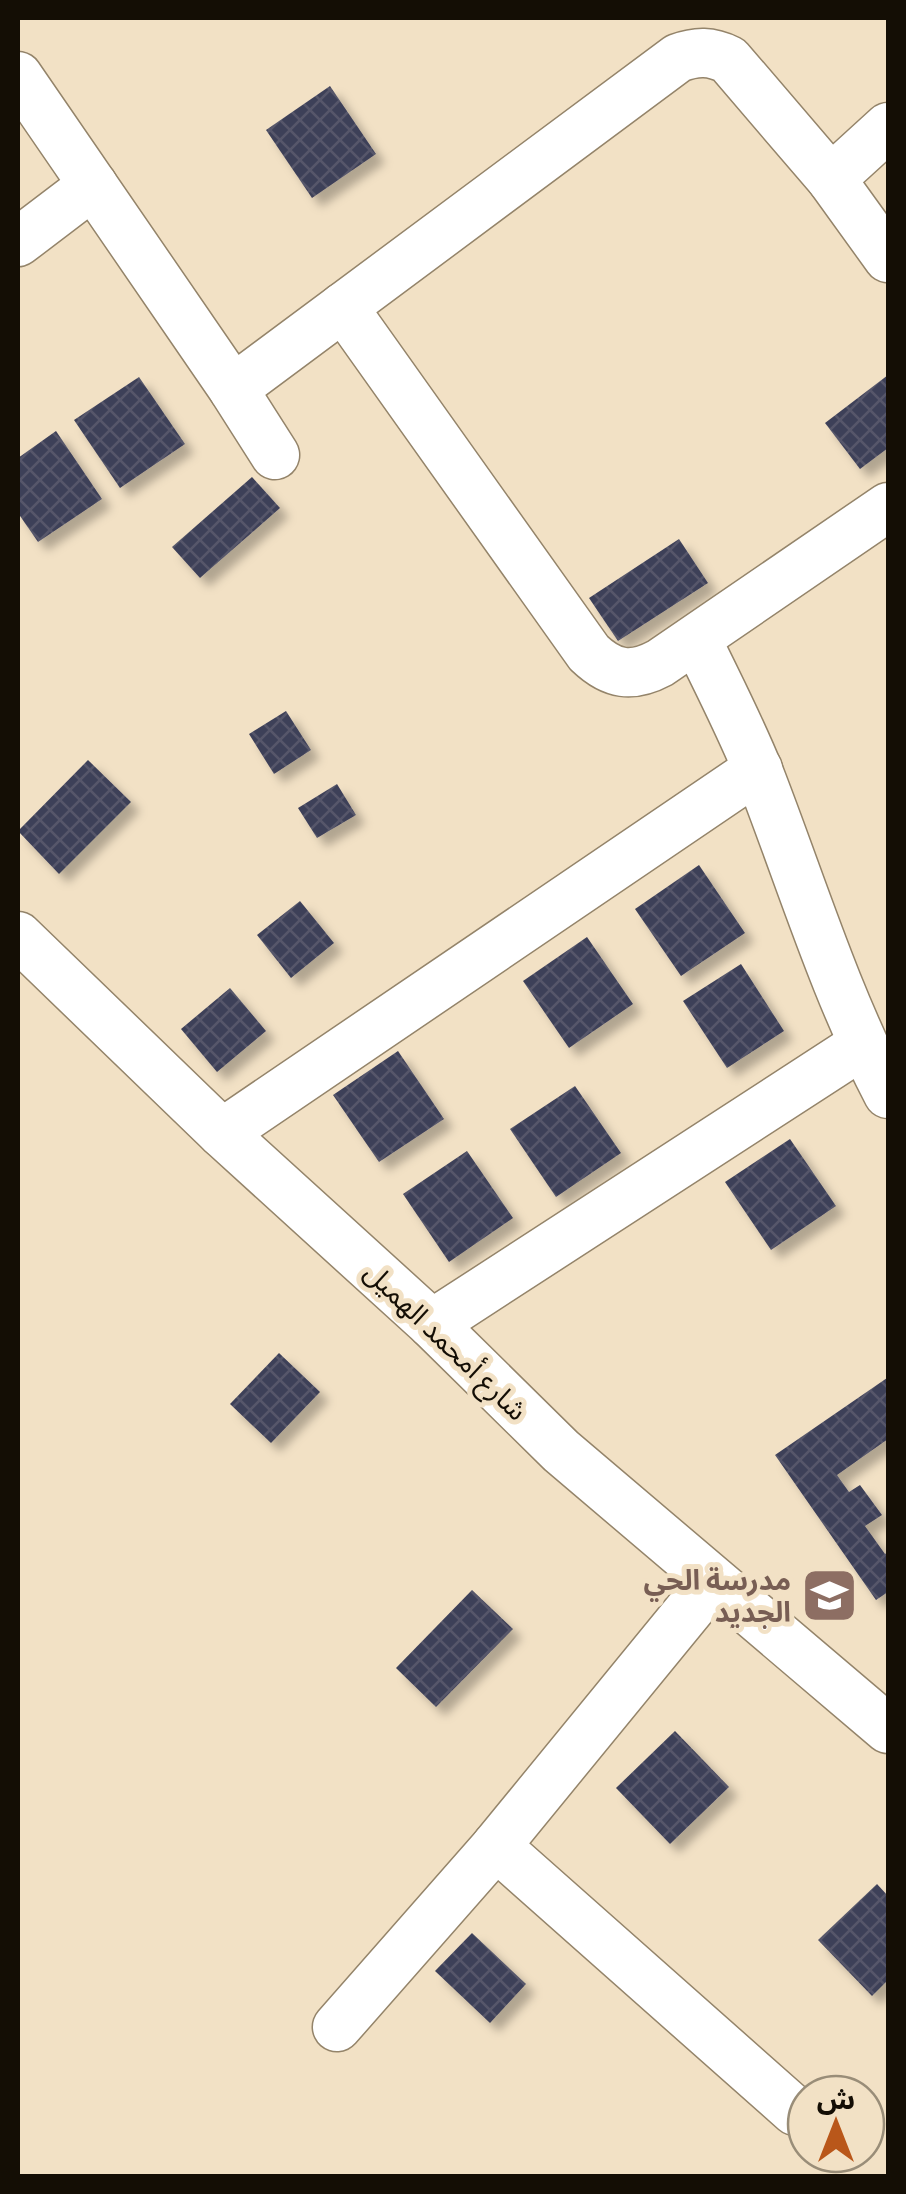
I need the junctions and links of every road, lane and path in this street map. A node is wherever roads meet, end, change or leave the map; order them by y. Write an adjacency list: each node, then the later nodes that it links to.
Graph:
1 (18, 76): 4 (street)
2 (888, 127): 3 (street)
3 (831, 180): 6 (street); 7 (street)
4 (93, 186): 5 (street); 8 (street)
5 (18, 242)
6 (888, 258)
7 (344, 307): 8 (street); 11 (street)
8 (233, 389): 9 (street)
9 (275, 455)
10 (888, 507): 11 (street)
11 (698, 640): 12 (street)
12 (758, 770): 14 (street); 16 (street)
13 (18, 936): 16 (street, شارع أمحمد الهميل)
14 (862, 1045): 15 (street); 17 (street)
15 (888, 1094)
16 (222, 1133): 17 (street, شارع أمحمد الهميل)
17 (432, 1324): 18 (street, شارع أمحمد الهميل)
18 (712, 1582): 19 (street, شارع أمحمد الهميل); 20 (street)
19 (888, 1729)
20 (496, 1846): 21 (street); 22 (street)
21 (337, 2027)
22 (786, 2102)

